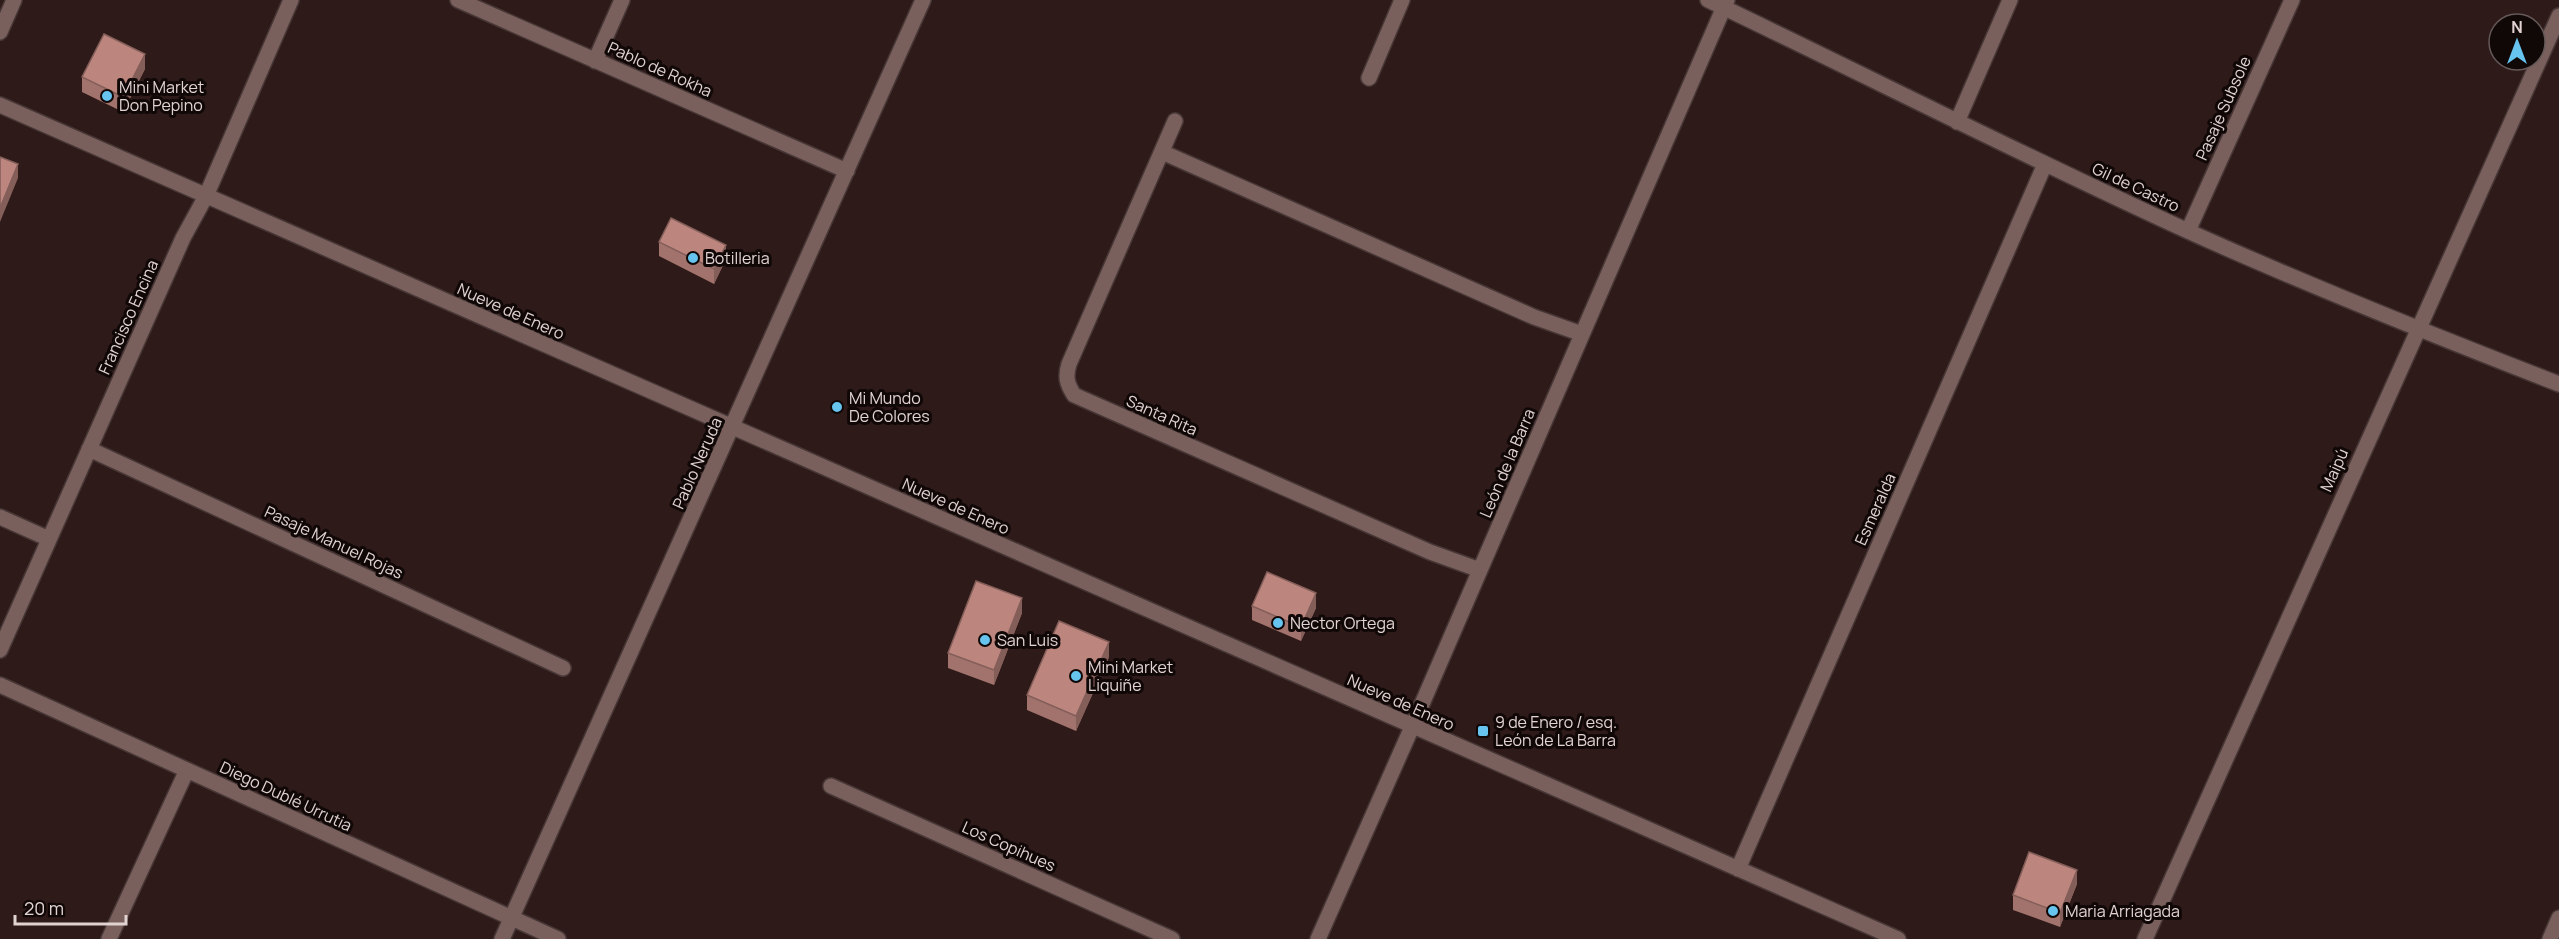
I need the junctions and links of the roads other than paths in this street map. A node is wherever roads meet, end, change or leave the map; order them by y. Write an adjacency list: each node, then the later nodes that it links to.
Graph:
1 (14, 0): 12 (street)
2 (291, 0): 21 (street, Francisco Encina)
3 (458, 0): 13 (street, Pablo de Rokha)
4 (622, 0): 13 (street)
5 (923, 0): 20 (street, Pablo Neruda)
6 (1402, 0): 14 (street)
7 (1708, 0): 10 (street, Gil de Castro)
8 (2010, 0): 17 (street)
9 (2292, 0): 22 (street, Pasaje Subsole)
10 (1725, 4): 17 (street, Gil de Castro); 24 (street, León de la Barra)
11 (2559, 16): 23 (street, Maipú)
12 (0, 32)
13 (595, 61): 20 (street, Pablo de Rokha)
14 (1369, 78)
15 (0, 105): 21 (street, Nueve de Enero)
16 (1175, 121): 18 (street, Santa Rita)
17 (1956, 122): 19 (street, Gil de Castro)
18 (1162, 152): 24 (street); 30 (street, Santa Rita)
19 (2045, 164): 22 (street, Gil de Castro); 37 (street, Esmeralda)
20 (847, 171): 26 (street, Pablo Neruda)
21 (206, 196): 26 (street, Nueve de Enero); 27 (street, Francisco Encina)
22 (2188, 231): 23 (street, Gil de Castro)
23 (2417, 330): 25 (street, Gil de Castro); 46 (street, Maipú)
24 (1582, 334): 30 (street, León de la Barra)
25 (2559, 384)
26 (733, 428): 34 (street, Nueve de Enero); 38 (street, Pablo Neruda)
27 (89, 449): 29 (street, Francisco Encina); 32 (street, Pasaje Manuel Rojas)
28 (0, 517): 29 (street)
29 (49, 539): 31 (street, Francisco Encina)
30 (1480, 570): 34 (street, León de la Barra)
31 (0, 650)
32 (563, 668)
33 (0, 685): 35 (street, Diego Dublé Urrutia)
34 (1412, 727): 37 (street, Nueve de Enero); 44 (street, León de la Barra)
35 (187, 770): 38 (street, Diego Dublé Urrutia); 40 (street)
36 (831, 786): 43 (street, Los Copihues)
37 (1738, 869): 45 (street, Nueve de Enero)
38 (512, 918): 41 (street, Pablo Neruda); 42 (street, Diego Dublé Urrutia)
39 (2559, 918): 47 (street)
40 (109, 939)
41 (502, 939)
42 (558, 939)
43 (1172, 939)
44 (1318, 939)
45 (1898, 939)
46 (2145, 939)
47 (2550, 939)

